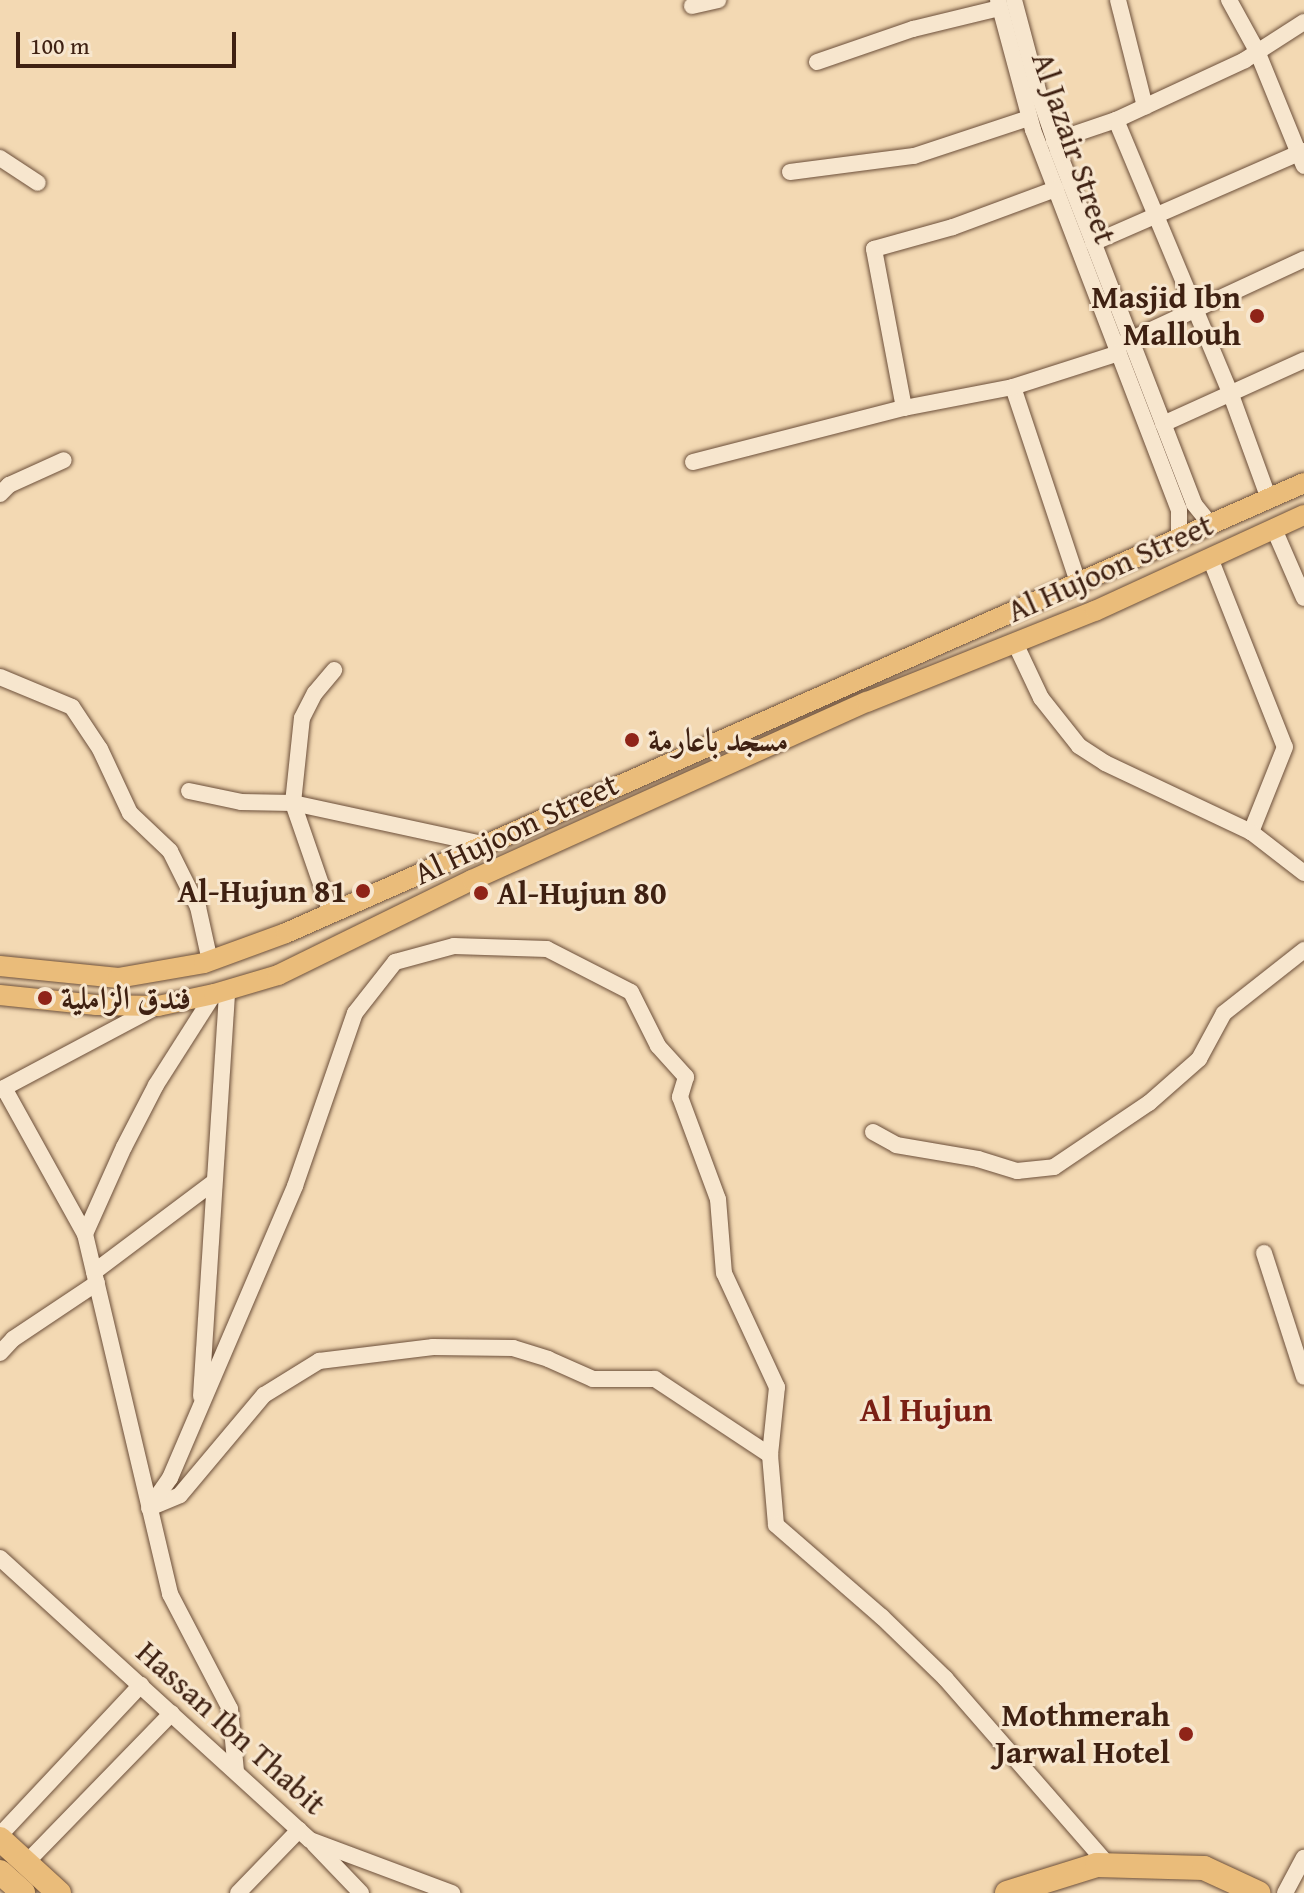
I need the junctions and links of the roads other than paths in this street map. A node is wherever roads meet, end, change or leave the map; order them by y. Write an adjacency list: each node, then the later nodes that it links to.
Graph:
1 (718, 0): 5 (street)
2 (1118, 0): 9 (street)
3 (1229, 0): 7 (street)
4 (1004, 3): 8 (street); 10 (street, Al Jazair Street); 12 (street, Al Jazair Street)
5 (692, 6)
6 (1304, 22): 7 (street)
7 (1257, 51): 9 (street); 13 (street)
8 (817, 62)
9 (1145, 107): 11 (street)
10 (1029, 118): 15 (street); 17 (street, Al Jazair Street)
11 (1116, 120): 12 (street); 18 (street)
12 (1054, 141): 19 (street, Al Jazair Street)
13 (1303, 157): 18 (street)
14 (0, 158): 16 (street)
15 (790, 172)
16 (38, 183)
17 (1056, 189): 22 (street, Al Jazair Street); 26 (street)
18 (1156, 215): 19 (street); 21 (street)
19 (1093, 243): 22 (street, Al Jazair Street)
20 (1304, 259): 21 (street)
21 (1197, 310): 22 (street); 25 (street)
22 (1122, 346): 24 (street); 27 (street, Al Jazair Street); 36 (street, Al Jazair Street)
23 (1304, 360): 25 (street)
24 (1013, 387): 26 (street); 38 (street)
25 (1230, 392): 27 (street); 32 (street)
26 (904, 408): 29 (street)
27 (1163, 424): 34 (street, Al Jazair Street)
28 (64, 460): 31 (street)
29 (693, 462)
30 (1304, 483): 32 (main road, Al Hujoon Street)
31 (0, 494)
32 (1269, 499): 34 (main road, Al Hujoon Street)
33 (1304, 515): 35 (main road, Al Hujoon Street)
34 (1210, 524): 36 (main road, Al Hujoon Street)
35 (1274, 529): 37 (main road, Al Hujoon Street); 39 (street)
36 (1179, 538): 38 (main road, Al Hujoon Street)
37 (1210, 558): 40 (main road, Al Hujoon Street); 45 (street)
38 (1079, 585): 46 (main road, Al Hujoon Street)
39 (1304, 598)
40 (1015, 643): 45 (street); 52 (main road, Al Hujoon Street)
41 (334, 670): 44 (street)
42 (0, 677): 50 (street)
43 (189, 791): 44 (street)
44 (293, 803): 46 (street); 48 (street)
45 (1251, 832): 47 (street)
46 (483, 844): 48 (main road, Al Hujoon Street)
47 (1304, 873)
48 (331, 913): 50 (main road, Al Hujoon Street)
49 (1304, 950): 56 (street)
50 (210, 961): 51 (main road, Al Hujoon Street)
51 (0, 966)
52 (220, 992): 54 (main road, Al Hujoon Street); 57 (street); 58 (street)
53 (0, 995): 54 (main road, Al Hujoon Street)
54 (158, 1006): 55 (street)
55 (2, 1089): 58 (street)
56 (873, 1132)
57 (214, 1182): 60 (street); 63 (street)
58 (85, 1234): 60 (street)
59 (1264, 1253): 62 (street)
60 (96, 1278): 61 (street); 65 (street)
61 (0, 1353)
62 (1304, 1377)
63 (200, 1407): 64 (street); 65 (street)
64 (770, 1455): 65 (street); 74 (street)
65 (149, 1508): 69 (street)
66 (3, 1567): 67 (street, Hassan Ibn Thabit)
67 (141, 1685): 68 (street, Hassan Ibn Thabit); 71 (street)
68 (172, 1713): 69 (street, Hassan Ibn Thabit); 73 (street)
69 (236, 1771): 70 (street, Hassan Ibn Thabit)
70 (304, 1835): 76 (street, Hassan Ibn Thabit); 79 (street); 80 (street)
71 (0, 1837): 73 (highway)
72 (1304, 1858): 85 (street)
73 (26, 1863): 78 (highway)
74 (1108, 1865): 83 (highway); 84 (highway)
75 (0, 1872): 77 (highway)
76 (406, 1876): 81 (street); 82 (street, Hassan Ibn Thabit)
77 (23, 1893)
78 (59, 1893)
79 (238, 1893)
80 (361, 1893)
81 (427, 1893)
82 (452, 1893)
83 (1007, 1893)
84 (1258, 1893)
85 (1285, 1893)

